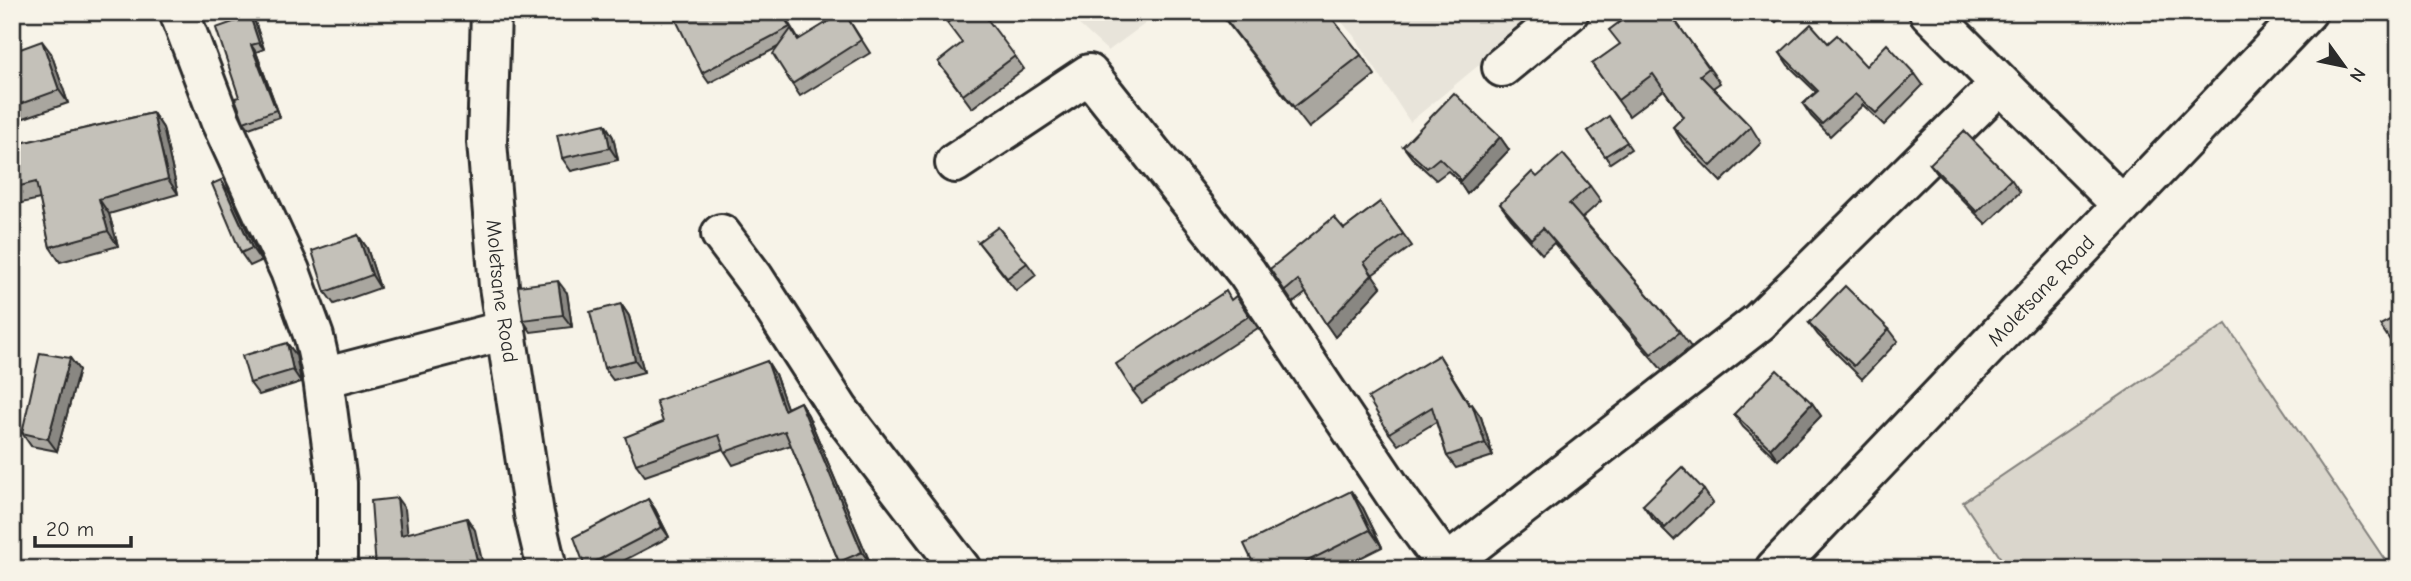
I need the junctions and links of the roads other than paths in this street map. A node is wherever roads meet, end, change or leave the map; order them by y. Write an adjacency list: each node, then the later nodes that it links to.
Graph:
1 (179, 12): 12 (street)
2 (491, 12): 11 (street, Moletsane Road)
3 (1569, 12): 6 (street)
4 (1930, 12): 7 (street)
5 (2307, 12): 9 (street, Moletsane Road)
6 (1502, 67)
7 (1999, 85): 9 (street); 13 (street)
8 (956, 163): 13 (street)
9 (2122, 205): 17 (street, Moletsane Road)
10 (721, 234): 16 (street)
11 (506, 330): 12 (street); 15 (street, Moletsane Road)
12 (323, 378): 14 (street)
13 (1447, 567)
14 (337, 569)
15 (547, 569)
16 (961, 569)
17 (1775, 569)

